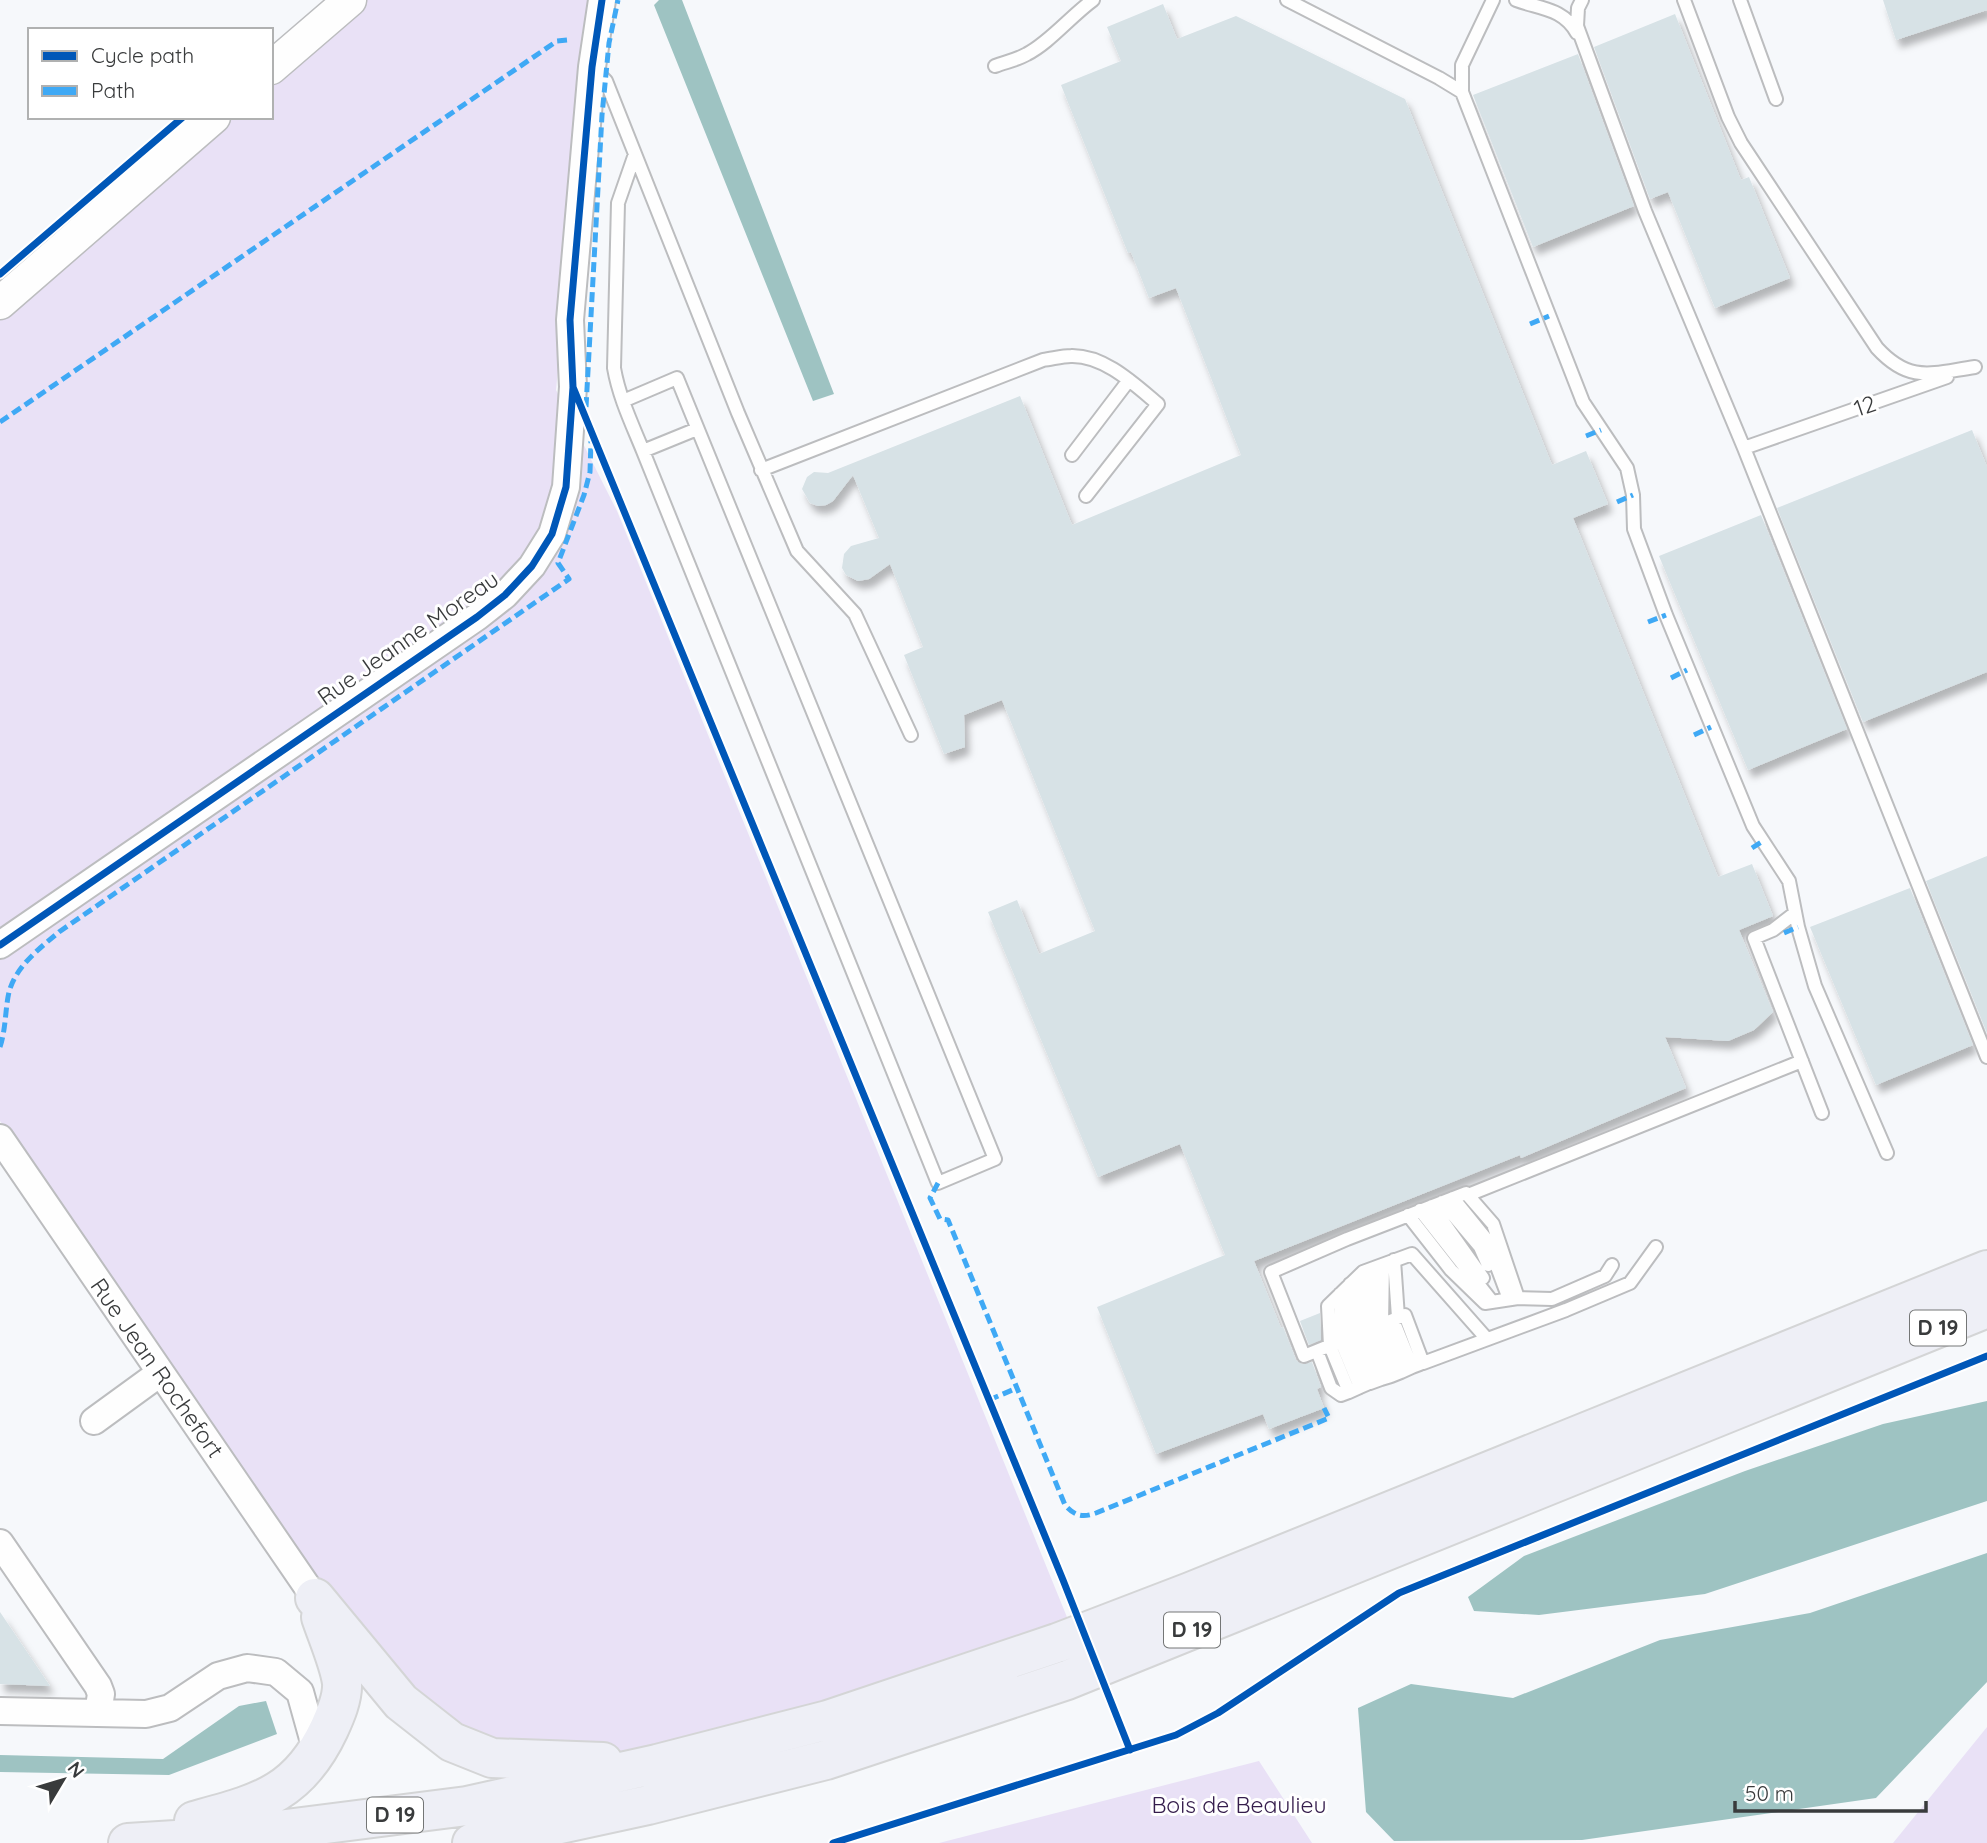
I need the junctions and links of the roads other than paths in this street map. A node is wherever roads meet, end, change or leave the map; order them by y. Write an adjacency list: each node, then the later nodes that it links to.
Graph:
1 (350, 0): 12 (street)
2 (602, 0): 14 (street, Rue Jeanne Moreau)
3 (1093, 0): 13 (lane)
4 (1287, 0): 15 (lane)
5 (1493, 0): 15 (lane)
6 (1516, 0): 10 (lane)
7 (1582, 0): 11 (lane)
8 (1684, 0): 20 (lane)
9 (1740, 0): 16 (lane)
10 (1546, 3): 11 (lane)
11 (1582, 42): 24 (lane)
12 (273, 66)
13 (995, 66)
14 (592, 67): 18 (lane); 31 (street, Rue Jeanne Moreau)
15 (1462, 92): 30 (lane)
16 (1776, 99)
17 (212, 119): 19 (street)
18 (635, 154): 22 (lane); 27 (lane)
19 (0, 303)
20 (1981, 365): 24 (lane, 12)
21 (1129, 380): 26 (lane); 27 (lane); 28 (lane)
22 (623, 401): 23 (lane); 25 (lane)
23 (697, 429): 25 (lane); 25 (lane)
24 (1744, 448): 32 (lane)
25 (643, 451)
26 (1072, 456)
27 (761, 470): 29 (lane)
28 (1086, 496)
29 (911, 736)
30 (1795, 913): 33 (lane); 36 (lane)
31 (0, 944)
32 (1987, 1057)
33 (1802, 1061): 34 (lane); 37 (lane)
34 (1822, 1113)
35 (0, 1138): 48 (street, Rue Jean Rochefort)
36 (1887, 1153)
37 (1468, 1195): 38 (lane); 43 (lane)
38 (1431, 1206): 43 (lane); 43 (lane); 43 (lane); 47 (lane)
39 (1656, 1247): 46 (lane)
40 (1612, 1265): 43 (lane)
41 (1987, 1270): 56 (main road, D 19)
42 (1372, 1271): 45 (lane); 45 (lane); 45 (lane); 45 (lane); 46 (lane)
43 (1505, 1300)
44 (1987, 1308): 59 (main road, D 19)
45 (1371, 1329): 47 (lane); 49 (lane); 49 (lane); 49 (lane); 49 (lane)
46 (1488, 1339): 49 (lane)
47 (1317, 1351): 49 (lane)
48 (160, 1373): 50 (street); 52 (street, Rue Jean Rochefort)
49 (1386, 1377)
50 (94, 1421)
51 (0, 1543): 54 (street)
52 (315, 1598): 55 (main road); 56 (main road)
53 (0, 1711): 54 (street)
54 (98, 1713): 55 (street)
55 (317, 1753): 57 (main road)
56 (657, 1764): 58 (main road, D 19)
57 (119, 1843)
58 (128, 1843)
59 (472, 1843)

